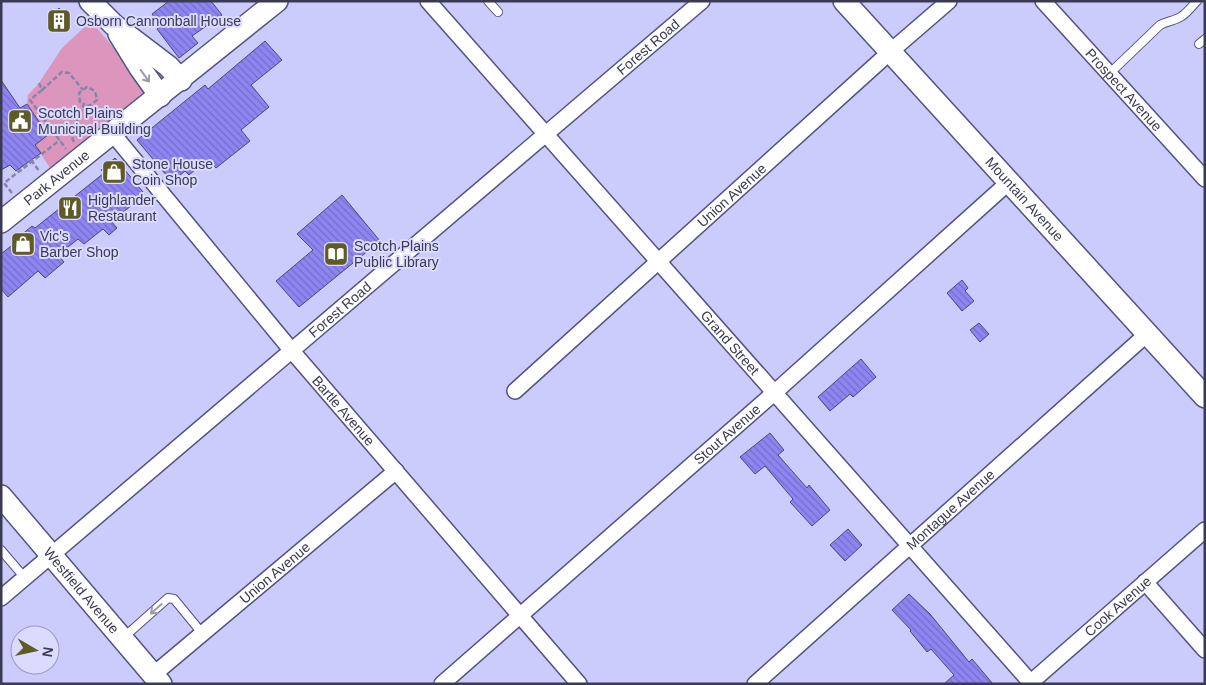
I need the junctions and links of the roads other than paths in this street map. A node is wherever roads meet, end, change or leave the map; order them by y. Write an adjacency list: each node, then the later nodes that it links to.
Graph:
1 (90, 1): 11 (street)
2 (277, 1): 14 (street, Park Avenue)
3 (488, 1): 10 (lane)
4 (702, 1): 17 (street, Forest Road)
5 (844, 1): 12 (street, Mountain Avenue)
6 (949, 1): 12 (street, Union Avenue)
7 (1043, 1): 13 (street, Prospect Avenue)
8 (1197, 1): 13 (lane)
9 (430, 2): 17 (street, Grand Street)
10 (498, 12)
11 (114, 25): 14 (street); 15 (street, one-way to 15)
12 (890, 52): 19 (street, Mountain Avenue); 21 (street, Union Avenue)
13 (1109, 74): 18 (street, Prospect Avenue)
14 (181, 80): 15 (street, Park Avenue)
15 (160, 96): 16 (street, Park Avenue)
16 (112, 134): 20 (street, Park Avenue); 23 (street, Bartle Avenue)
17 (546, 135): 21 (street, Grand Street); 23 (street, Forest Road)
18 (1205, 179)
19 (1009, 182): 22 (street, Mountain Avenue); 25 (street, Stout Avenue)
20 (1, 222)
21 (658, 262): 24 (street, Union Avenue); 25 (street, Grand Street)
22 (1148, 334): 26 (street, Mountain Avenue); 30 (street, Montague Avenue)
23 (292, 351): 27 (street, Bartle Avenue); 32 (street, Forest Road)
24 (515, 391)
25 (774, 393): 30 (street, Grand Street); 36 (street, Stout Avenue)
26 (1205, 397)
27 (396, 471): 36 (street, Bartle Avenue); 37 (street, Union Avenue)
28 (1, 496): 32 (street, Westfield Avenue)
29 (1205, 530): 34 (street, Cook Avenue)
30 (910, 546): 41 (street, Grand Street); 44 (street, Montague Avenue)
31 (1, 550): 33 (lane)
32 (52, 555): 33 (street, Forest Road); 38 (street, Westfield Avenue)
33 (25, 578): 35 (street, Forest Road)
34 (1145, 582): 39 (street); 41 (street, Cook Avenue)
35 (1, 598)
36 (520, 615): 42 (street, Stout Avenue); 43 (street, Bartle Avenue)
37 (202, 633): 38 (lane, one-way to 38); 40 (street, Union Avenue)
38 (122, 638): 40 (street, Westfield Avenue)
39 (1205, 650)
40 (157, 679)
41 (1030, 683)
42 (442, 684)
43 (579, 684)
44 (755, 684)

